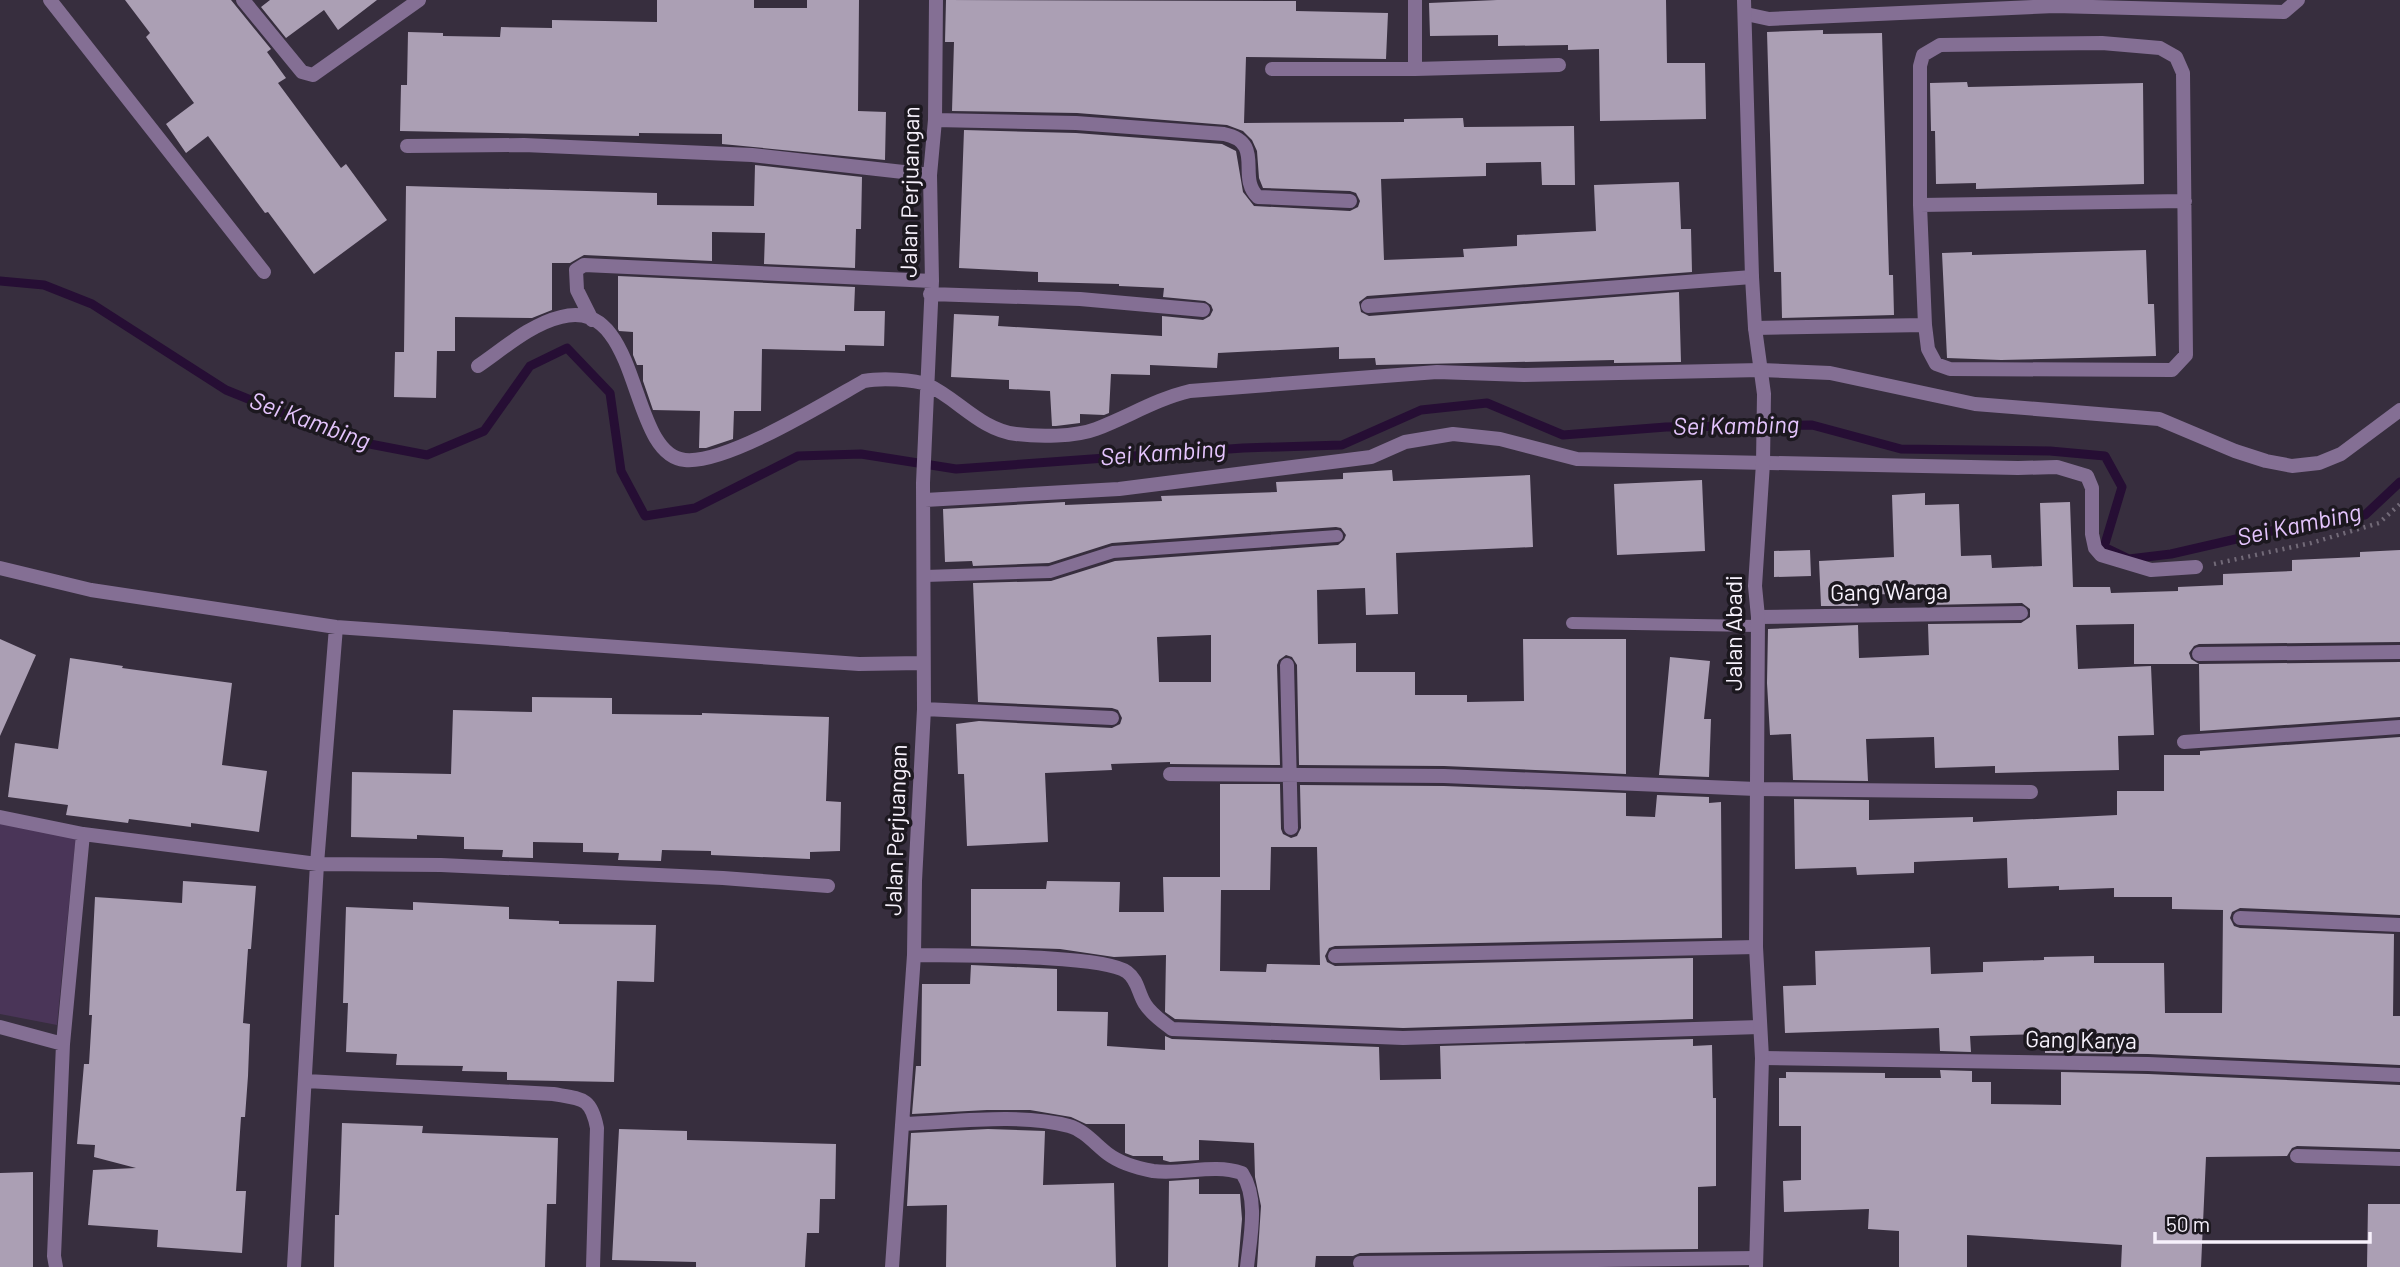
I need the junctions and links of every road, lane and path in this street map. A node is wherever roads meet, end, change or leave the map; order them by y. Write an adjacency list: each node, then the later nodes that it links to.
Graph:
1 (50, 0): 18 (street)
2 (243, 0): 3 (street)
3 (419, 0)
4 (936, 0): 12 (street, Jalan Perjuangan)
5 (1415, 0): 11 (street)
6 (2298, 0): 7 (street)
7 (2055, 3): 8 (street)
8 (1745, 7): 19 (street, Jalan Abadi)
9 (1559, 65): 11 (street)
10 (1272, 69): 11 (street)
11 (1415, 69)
12 (934, 120): 14 (street, Jalan Perjuangan); 15 (street)
13 (407, 146): 14 (street)
14 (930, 175): 20 (street, Jalan Perjuangan)
15 (1350, 201)
16 (2185, 201): 17 (street); 17 (street); 24 (street)
17 (1920, 205): 24 (street)
18 (264, 272)
19 (1752, 276): 21 (street); 25 (street, Jalan Abadi)
20 (931, 288): 22 (street); 23 (street); 28 (street, Jalan Perjuangan)
21 (1368, 306)
22 (1203, 310)
23 (592, 320): 26 (street); 28 (street)
24 (1925, 325): 25 (street)
25 (1755, 328): 27 (street, Jalan Abadi)
26 (478, 366)
27 (1762, 370): 28 (street); 29 (street); 30 (street, Jalan Abadi)
28 (926, 389): 31 (street, Jalan Perjuangan)
29 (2400, 410)
30 (1763, 463): 31 (street); 34 (street); 39 (street, Jalan Abadi)
31 (925, 500): 36 (street, Jalan Perjuangan)
32 (2400, 504): 34 (path)
33 (1337, 536): 36 (lane)
34 (2196, 567)
35 (0, 568): 40 (street)
36 (925, 576): 43 (street, Jalan Perjuangan)
37 (2021, 613): 39 (street, Gang Warga)
38 (1572, 622): 39 (lane)
39 (1758, 622): 51 (street, Jalan Abadi)
40 (336, 627): 43 (street); 56 (street)
41 (2400, 652): 42 (street)
42 (2199, 654)
43 (922, 663): 45 (street, Jalan Perjuangan)
44 (1287, 666): 50 (street)
45 (924, 709): 46 (street); 61 (street, Jalan Perjuangan)
46 (1112, 718)
47 (2400, 726): 48 (street)
48 (2184, 742)
49 (1170, 774): 50 (street)
50 (1289, 775): 51 (street); 54 (street)
51 (1756, 789): 52 (street); 60 (street, Jalan Abadi)
52 (2031, 792)
53 (0, 817): 55 (street)
54 (1291, 828)
55 (83, 834): 56 (street); 65 (street)
56 (317, 864): 57 (street); 68 (street)
57 (828, 886)
58 (2240, 918): 59 (street)
59 (2400, 925)
60 (1756, 947): 62 (street); 64 (street, Jalan Abadi)
61 (914, 955): 64 (street); 69 (street, Jalan Perjuangan)
62 (1335, 956)
63 (0, 1027): 65 (street)
64 (1760, 1027): 66 (street, Jalan Abadi)
65 (63, 1044): 74 (street)
66 (1762, 1058): 67 (street, Gang Karya); 73 (street, Jalan Abadi)
67 (2400, 1075)
68 (306, 1081): 75 (street); 76 (street)
69 (904, 1124): 77 (street, Jalan Perjuangan); 78 (street)
70 (2297, 1156): 71 (street)
71 (2400, 1159)
72 (1360, 1263): 73 (street)
73 (1756, 1263)
74 (56, 1267)
75 (294, 1267)
76 (593, 1267)
77 (892, 1267)
78 (1247, 1267)

